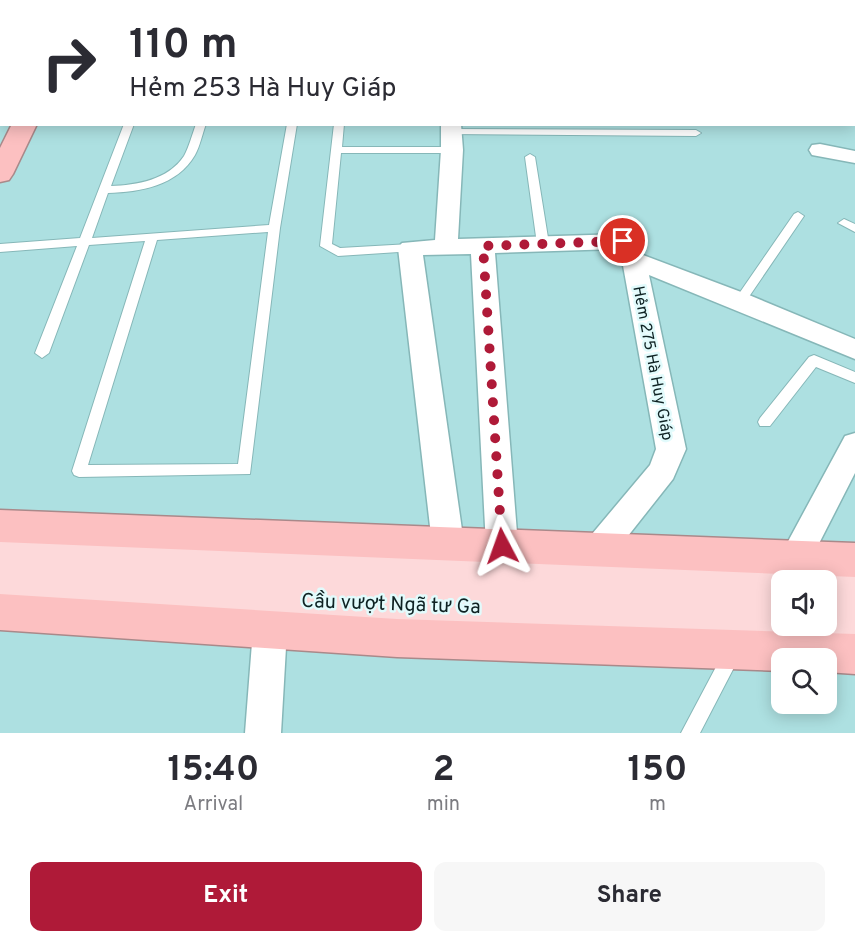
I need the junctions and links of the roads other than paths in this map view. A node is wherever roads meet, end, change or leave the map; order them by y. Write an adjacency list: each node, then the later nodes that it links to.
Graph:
1 (24, 126): 12 (highway)
2 (128, 126): 13 (lane)
3 (200, 126): 13 (lane)
4 (292, 126): 15 (lane)
5 (339, 126): 8 (lane)
6 (696, 133): 7 (lane)
7 (451, 136): 8 (lane); 19 (street)
8 (334, 150): 22 (lane)
9 (820, 150): 11 (street)
10 (530, 157): 18 (lane)
11 (855, 157)
12 (0, 174)
13 (104, 190): 17 (lane)
14 (798, 216): 24 (lane)
15 (274, 228): 16 (lane); 16 (lane)
16 (152, 237): 17 (lane)
17 (85, 242): 21 (lane); 26 (lane)
18 (543, 244): 20 (street); 23 (street)
19 (446, 245): 20 (street); 22 (street)
20 (483, 246): 32 (street)
21 (0, 248)
22 (410, 248): 31 (street)
23 (634, 260): 24 (street); 33 (street, Hẻm 275 Hà Huy Giáp)
24 (740, 301): 25 (street)
25 (855, 350)
26 (42, 353)
27 (855, 378): 28 (lane)
28 (765, 422)
29 (855, 444): 37 (street)
30 (0, 526): 31 (highway)
31 (448, 544): 32 (highway)
32 (502, 546): 33 (highway)
33 (598, 550): 36 (highway)
34 (0, 557): 39 (main road, Cầu vượt Ngã tư Ga)
35 (855, 560): 38 (highway)
36 (772, 570)
37 (790, 570)
38 (800, 570)
39 (771, 572)
40 (0, 587): 44 (main road, Cầu vượt Ngã tư Ga)
41 (837, 589): 42 (main road)
42 (855, 590)
43 (0, 612): 47 (highway)
44 (771, 620)
45 (837, 622): 46 (main road)
46 (855, 623)
47 (270, 630): 48 (highway); 50 (street)
48 (735, 650): 49 (highway); 51 (lane)
49 (855, 654)
50 (263, 733)
51 (690, 733)

